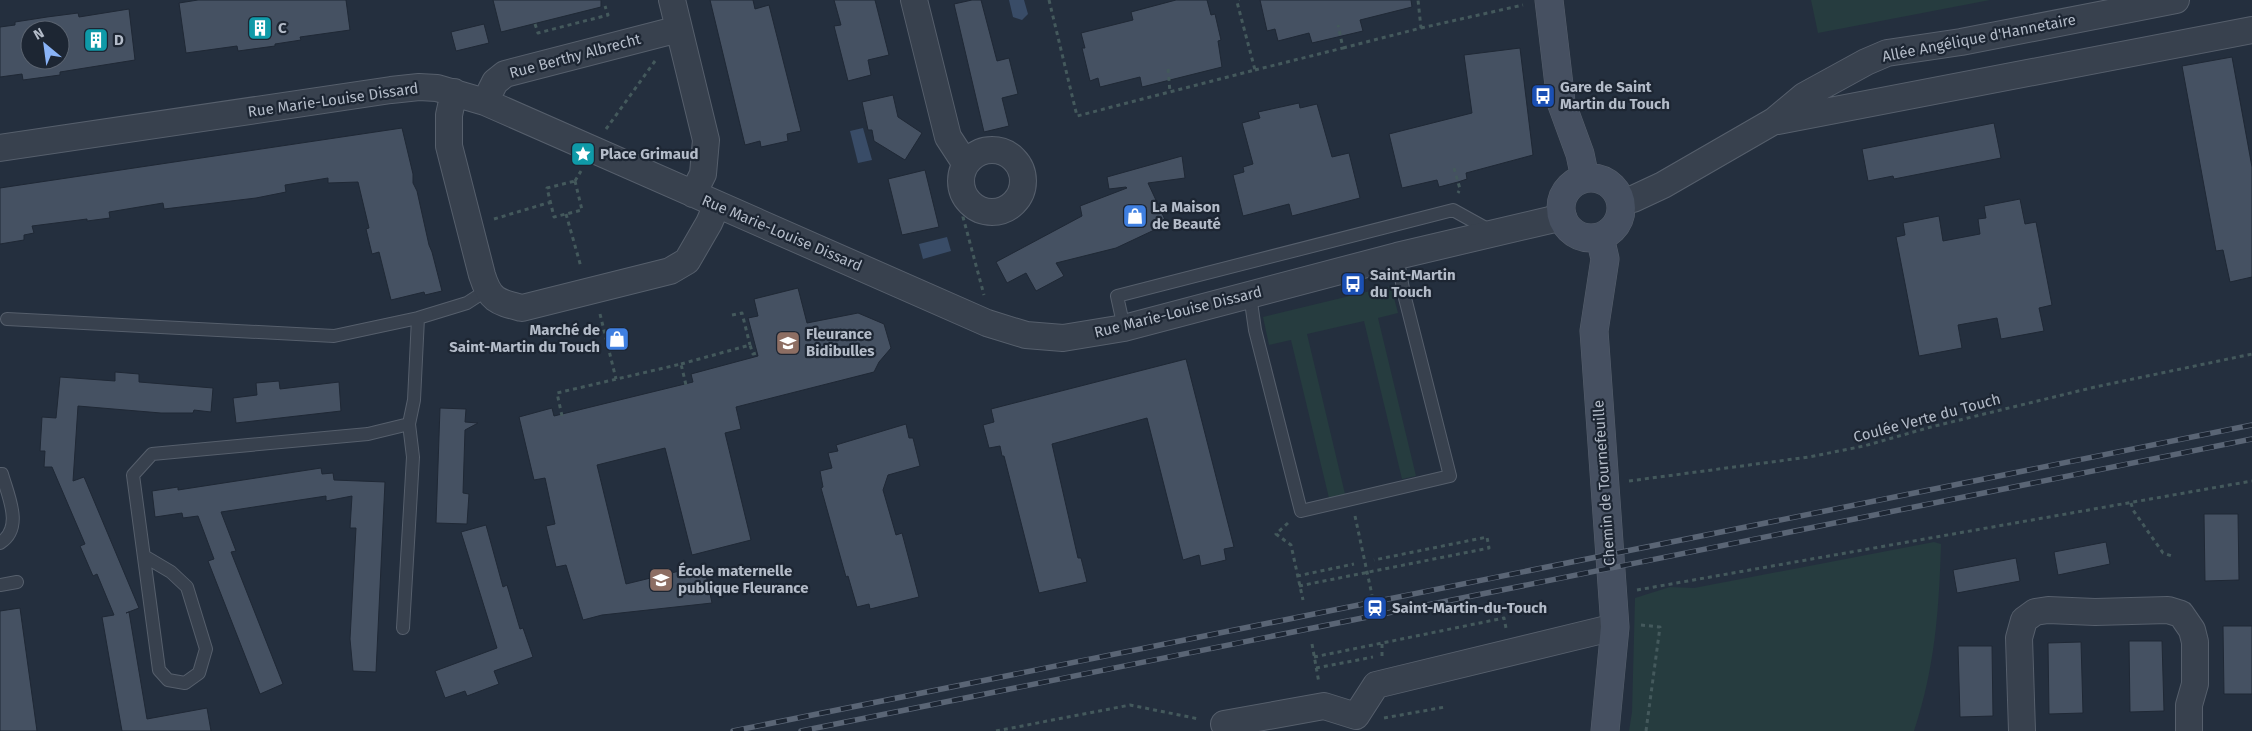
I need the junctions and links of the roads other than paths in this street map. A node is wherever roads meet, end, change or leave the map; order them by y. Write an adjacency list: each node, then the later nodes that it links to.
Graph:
1 (672, 0): 7 (street)
2 (914, 0): 13 (street)
3 (2176, 0): 5 (street, Allée Angélique d'Hannetaire)
4 (1538, 2): 14 (street)
5 (2112, 12): 8 (street); 11 (street, Allée Angélique d'Hannetaire)
6 (2252, 30): 8 (street, Allée Angélique d'Hannetaire)
7 (670, 31): 10 (street, Rue Berthy Albrecht); 15 (street)
8 (2118, 55): 11 (street, Allée Angélique d'Hannetaire)
9 (454, 92): 10 (street, Rue Marie-Louise Dissard); 12 (street, Rue Marie-Louise Dissard); 22 (street)
10 (486, 102): 15 (street, Rue Marie-Louise Dissard)
11 (1774, 121): 16 (street, Allée Angélique d'Hannetaire)
12 (0, 148)
13 (966, 163): 13 (street)
14 (1585, 178): 16 (street); 18 (street)
15 (693, 194): 17 (street, Rue Marie-Louise Dissard)
16 (1621, 200): 20 (street)
17 (717, 205): 22 (street); 26 (street, Rue Marie-Louise Dissard)
18 (1562, 217): 19 (street, Rue Marie-Louise Dissard); 20 (street)
19 (1496, 233): 21 (street, Rue Marie-Louise Dissard); 26 (lane)
20 (1600, 237): 33 (street, Chemin de Tournefeuille)
21 (1397, 256): 23 (street, Rue Marie-Louise Dissard); 23 (lane)
22 (487, 290): 25 (lane)
23 (1250, 295): 26 (street, Rue Marie-Louise Dissard)
24 (7, 318): 25 (lane)
25 (418, 318): 27 (lane)
26 (1124, 328)
27 (409, 424): 30 (lane); 34 (lane)
28 (1, 472): 29 (lane)
29 (0, 543)
30 (144, 556): 30 (lane)
31 (17, 582): 32 (lane)
32 (0, 585)
33 (1626, 625): 36 (street); 37 (street, Chemin de Tournefeuille)
34 (403, 628)
35 (1224, 724): 36 (street)
36 (1350, 724)
37 (1605, 731)
38 (2022, 731): 39 (street)
39 (2189, 731)

